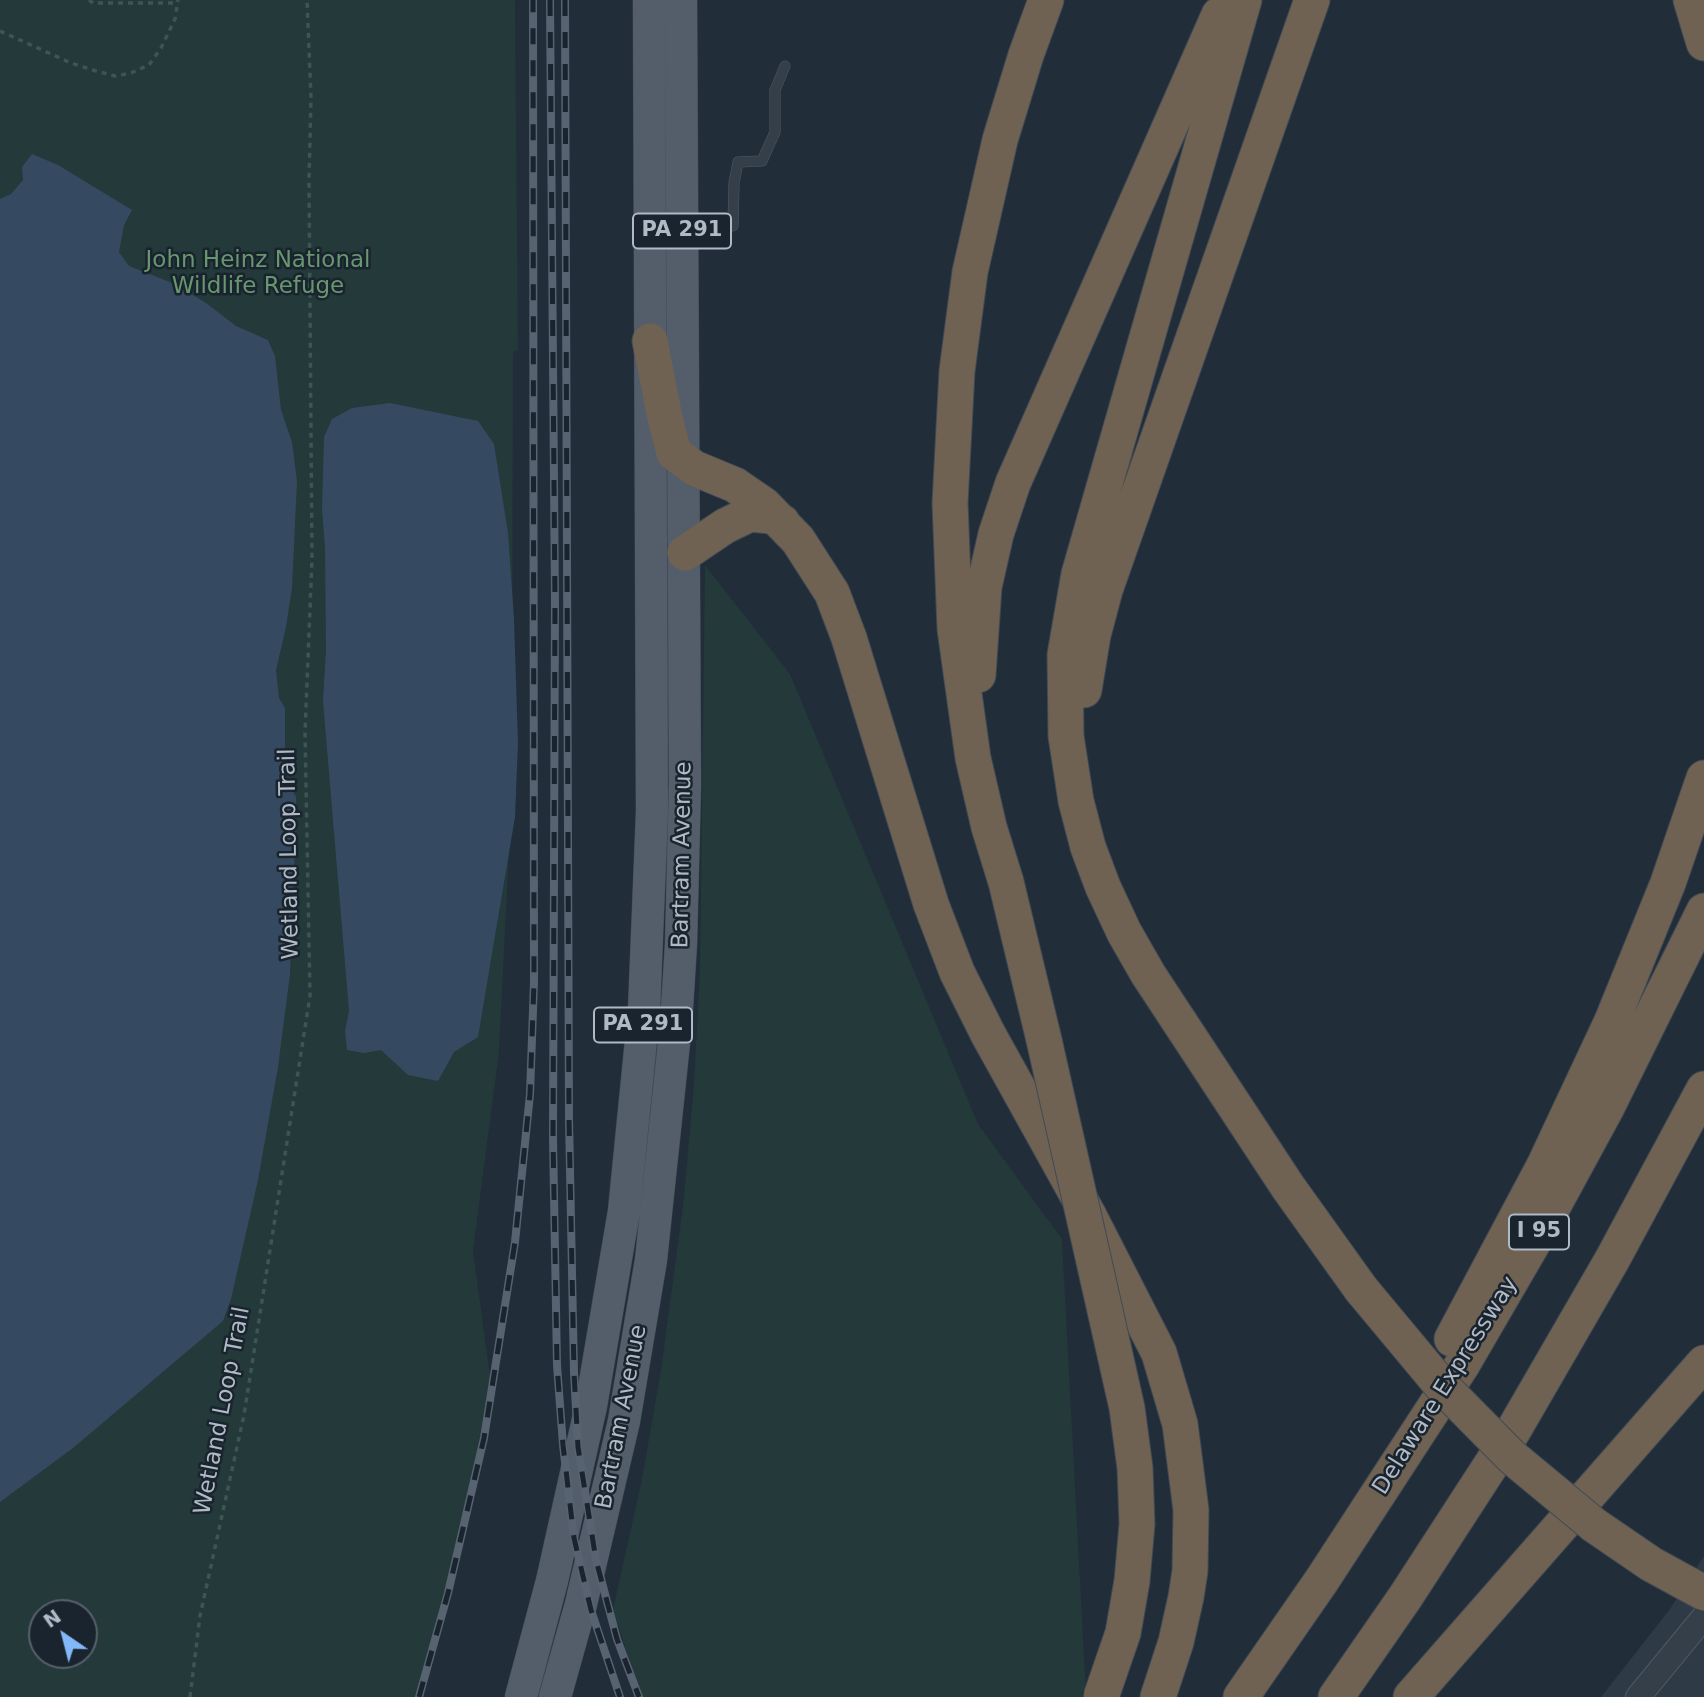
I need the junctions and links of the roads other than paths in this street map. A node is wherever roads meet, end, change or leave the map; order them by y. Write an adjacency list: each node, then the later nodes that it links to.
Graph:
1 (649, 0): 10 (main road, Bartram Avenue / PA 291)
2 (681, 0): 10 (main road, Bartram Avenue / PA 291)
3 (1046, 0): 16 (highway)
4 (1225, 0): 16 (highway)
5 (1244, 0): 18 (highway)
6 (1312, 0): 18 (highway)
7 (1691, 0): 8 (highway)
8 (1704, 43)
9 (785, 66): 10 (lane)
10 (666, 224): 11 (main road, Bartram Avenue / PA 291); 12 (main road, Bartram Avenue / PA 291)
11 (650, 341): 12 (highway); 24 (main road, Bartram Avenue / PA 291)
12 (683, 461): 13 (highway); 14 (main road, Bartram Avenue / PA 291)
13 (782, 522): 14 (highway); 27 (highway)
14 (685, 553): 25 (main road, Bartram Avenue / PA 291)
15 (1704, 778): 21 (highway)
16 (1006, 882): 26 (highway, bridge)
17 (1704, 911): 21 (highway, Delaware Expressway / I 95)
18 (1201, 1051): 22 (highway, bridge)
19 (1704, 1089): 29 (highway)
20 (1704, 1363): 30 (highway)
21 (1349, 1540): 28 (highway, Delaware Expressway / I 95)
22 (1704, 1593)
23 (1704, 1618): 31 (street); 32 (street)
24 (521, 1697)
25 (555, 1697)
26 (1101, 1697)
27 (1158, 1697)
28 (1241, 1697)
29 (1336, 1697)
30 (1411, 1697)
31 (1638, 1697)
32 (1651, 1697)

